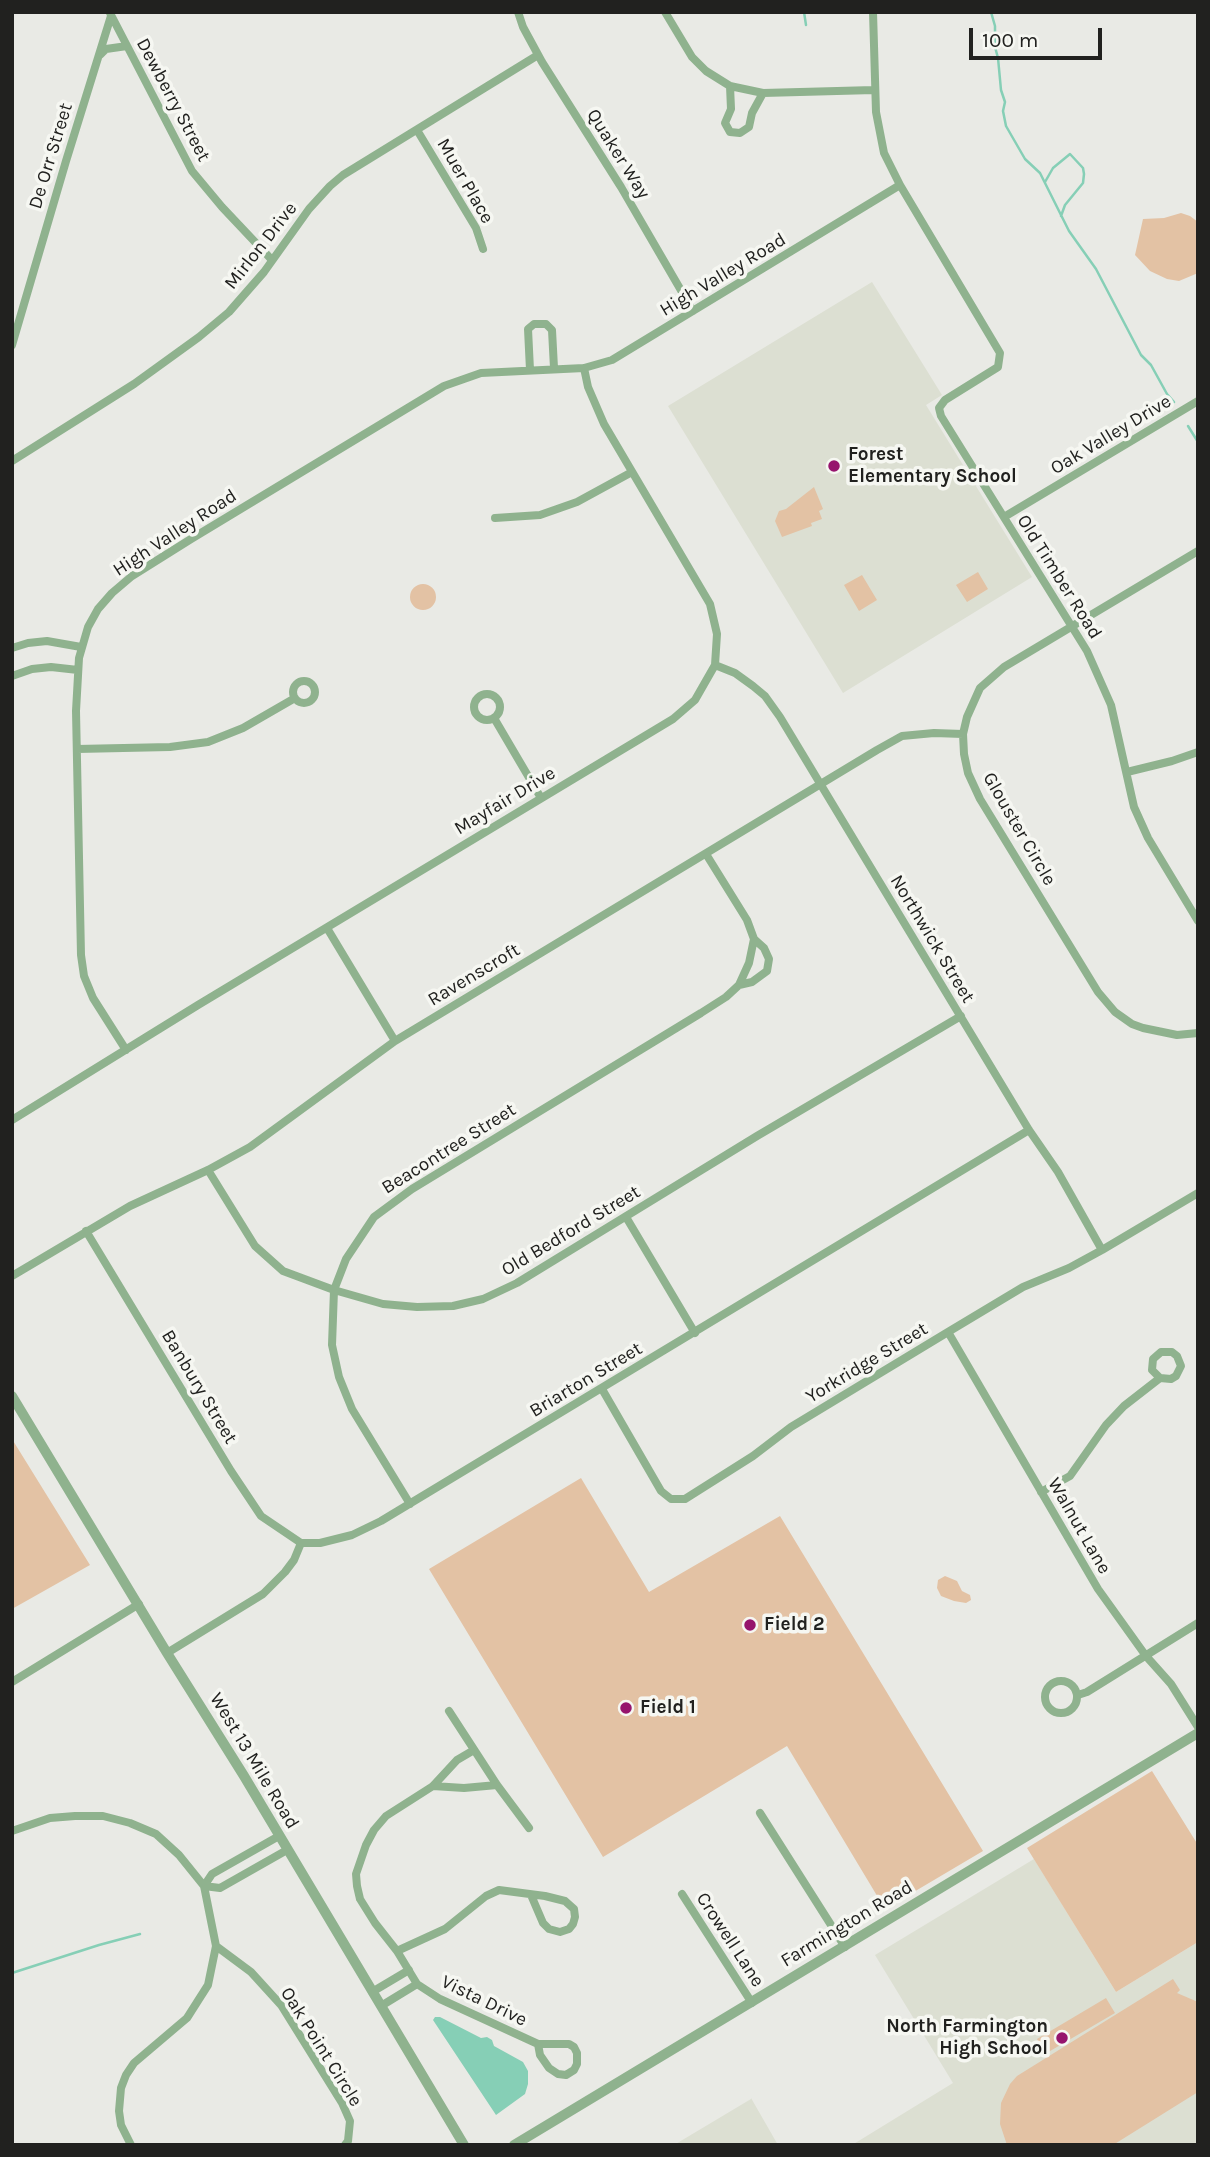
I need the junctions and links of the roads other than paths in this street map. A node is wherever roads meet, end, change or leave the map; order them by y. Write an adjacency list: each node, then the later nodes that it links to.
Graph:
1 (518, 12): 6 (street, Quaker Way)
2 (665, 12): 8 (street)
3 (873, 12): 9 (street, Old Timber Road)
4 (110, 14): 5 (street, Dewberry Street); 7 (street, De Orr Street)
5 (127, 46): 7 (street); 14 (street, Dewberry Street)
6 (538, 55): 11 (street, Mirlon Drive); 15 (street, Quaker Way)
7 (98, 57): 16 (street, De Orr Street)
8 (730, 86): 10 (street); 10 (street)
9 (874, 90): 10 (street); 12 (street, Old Timber Road)
10 (763, 93)
11 (417, 130): 13 (street, Muer Place); 14 (street, Mirlon Drive)
12 (900, 185): 15 (street, High Valley Road); 23 (street, Old Timber Road)
13 (483, 249)
14 (272, 260): 21 (street, Mirlon Drive)
15 (693, 311): 18 (street, High Valley Road)
16 (12, 345)
17 (554, 368): 18 (street, High Valley Road); 19 (street, High Valley Road); 19 (street)
18 (584, 368): 22 (street, Mayfair Drive)
19 (530, 370): 27 (street, High Valley Road)
20 (1198, 401): 23 (street, Oak Valley Drive)
21 (12, 461)
22 (632, 472): 24 (street); 29 (street, Mayfair Drive)
23 (1004, 517): 26 (street, Old Timber Road)
24 (495, 518)
25 (1198, 551): 26 (street, Glouster Circle)
26 (1071, 625): 34 (street, Glouster Circle); 37 (street, Old Timber Road)
27 (81, 647): 28 (street); 30 (street, High Valley Road)
28 (12, 648)
29 (715, 665): 38 (street, Northwick Street); 39 (street, Mayfair Drive)
30 (78, 670): 31 (street); 35 (street, High Valley Road)
31 (12, 676)
32 (295, 698): 35 (street)
33 (494, 719): 39 (street)
34 (963, 734): 38 (street, Ravenscroft); 46 (street, Glouster Circle)
35 (77, 749): 48 (street, High Valley Road)
36 (1198, 752): 37 (street)
37 (1127, 772): 41 (street, Old Timber Road)
38 (820, 785): 40 (street, Ravenscroft); 45 (street, Northwick Street)
39 (541, 798): 42 (street, Mayfair Drive)
40 (706, 854): 43 (street, Beacontree Street); 47 (street, Ravenscroft)
41 (1198, 921)
42 (327, 928): 47 (street); 48 (street, Mayfair Drive)
43 (754, 939): 44 (street); 44 (street, Beacontree Street)
44 (739, 985): 57 (street, Beacontree Street)
45 (961, 1016): 50 (street, Northwick Street); 53 (street, Old Bedford Street)
46 (1198, 1032)
47 (395, 1041): 51 (street, Ravenscroft)
48 (126, 1050): 49 (street, Mayfair Drive)
49 (12, 1120)
50 (1029, 1130): 55 (street, Northwick Street); 59 (street, Briarton Street)
51 (208, 1170): 54 (street, Ravenscroft); 57 (street, Old Bedford Street)
52 (1198, 1193): 55 (street, Yorkridge Street)
53 (626, 1217): 57 (street, Old Bedford Street); 59 (street)
54 (86, 1231): 56 (street, Ravenscroft); 65 (street, Banbury Street)
55 (1102, 1250): 58 (street, Yorkridge Street)
56 (12, 1276)
57 (334, 1290): 64 (street, Beacontree Street)
58 (948, 1332): 61 (street, Yorkridge Street); 63 (street, Walnut Lane)
59 (695, 1333): 61 (street, Briarton Street)
60 (1160, 1378): 63 (street)
61 (602, 1389): 64 (street, Briarton Street)
62 (12, 1396): 66 (street, West 13 Mile Road)
63 (1041, 1492): 69 (street, Walnut Lane)
64 (410, 1504): 65 (street, Briarton Street)
65 (301, 1544): 68 (street)
66 (139, 1604): 68 (street, West 13 Mile Road); 70 (street)
67 (1198, 1623): 69 (street)
68 (167, 1653): 81 (street, West 13 Mile Road)
69 (1146, 1656): 71 (street); 73 (street, Walnut Lane)
70 (12, 1682)
71 (1077, 1695): 71 (street)
72 (449, 1710): 75 (street)
73 (1198, 1727)
74 (1198, 1733): 87 (street, Farmington Road)
75 (474, 1750): 76 (street); 77 (street, Vista Drive)
76 (497, 1785): 77 (street); 79 (street)
77 (433, 1786): 88 (street, Vista Drive)
78 (760, 1813): 87 (street)
79 (529, 1828)
80 (12, 1831): 83 (street)
81 (279, 1836): 82 (street, West 13 Mile Road); 83 (street)
82 (287, 1850): 83 (street); 91 (street, West 13 Mile Road)
83 (204, 1886): 86 (street)
84 (682, 1894): 92 (street, Crowell Lane)
85 (531, 1895): 85 (street); 88 (street)
86 (216, 1946): 95 (street); 96 (street, Oak Point Circle)
87 (845, 1947): 92 (street, Farmington Road)
88 (397, 1951): 89 (street, Vista Drive)
89 (409, 1970): 90 (street, Vista Drive); 91 (street)
90 (417, 1984): 93 (street, Vista Drive); 94 (street, Vista Drive)
91 (372, 1992): 93 (street, West 13 Mile Road)
92 (752, 2003): 98 (street, Farmington Road)
93 (381, 2006): 97 (street, West 13 Mile Road)
94 (538, 2044): 94 (street, Vista Drive)
95 (131, 2145)
96 (345, 2145)
97 (464, 2145)
98 (514, 2145)

